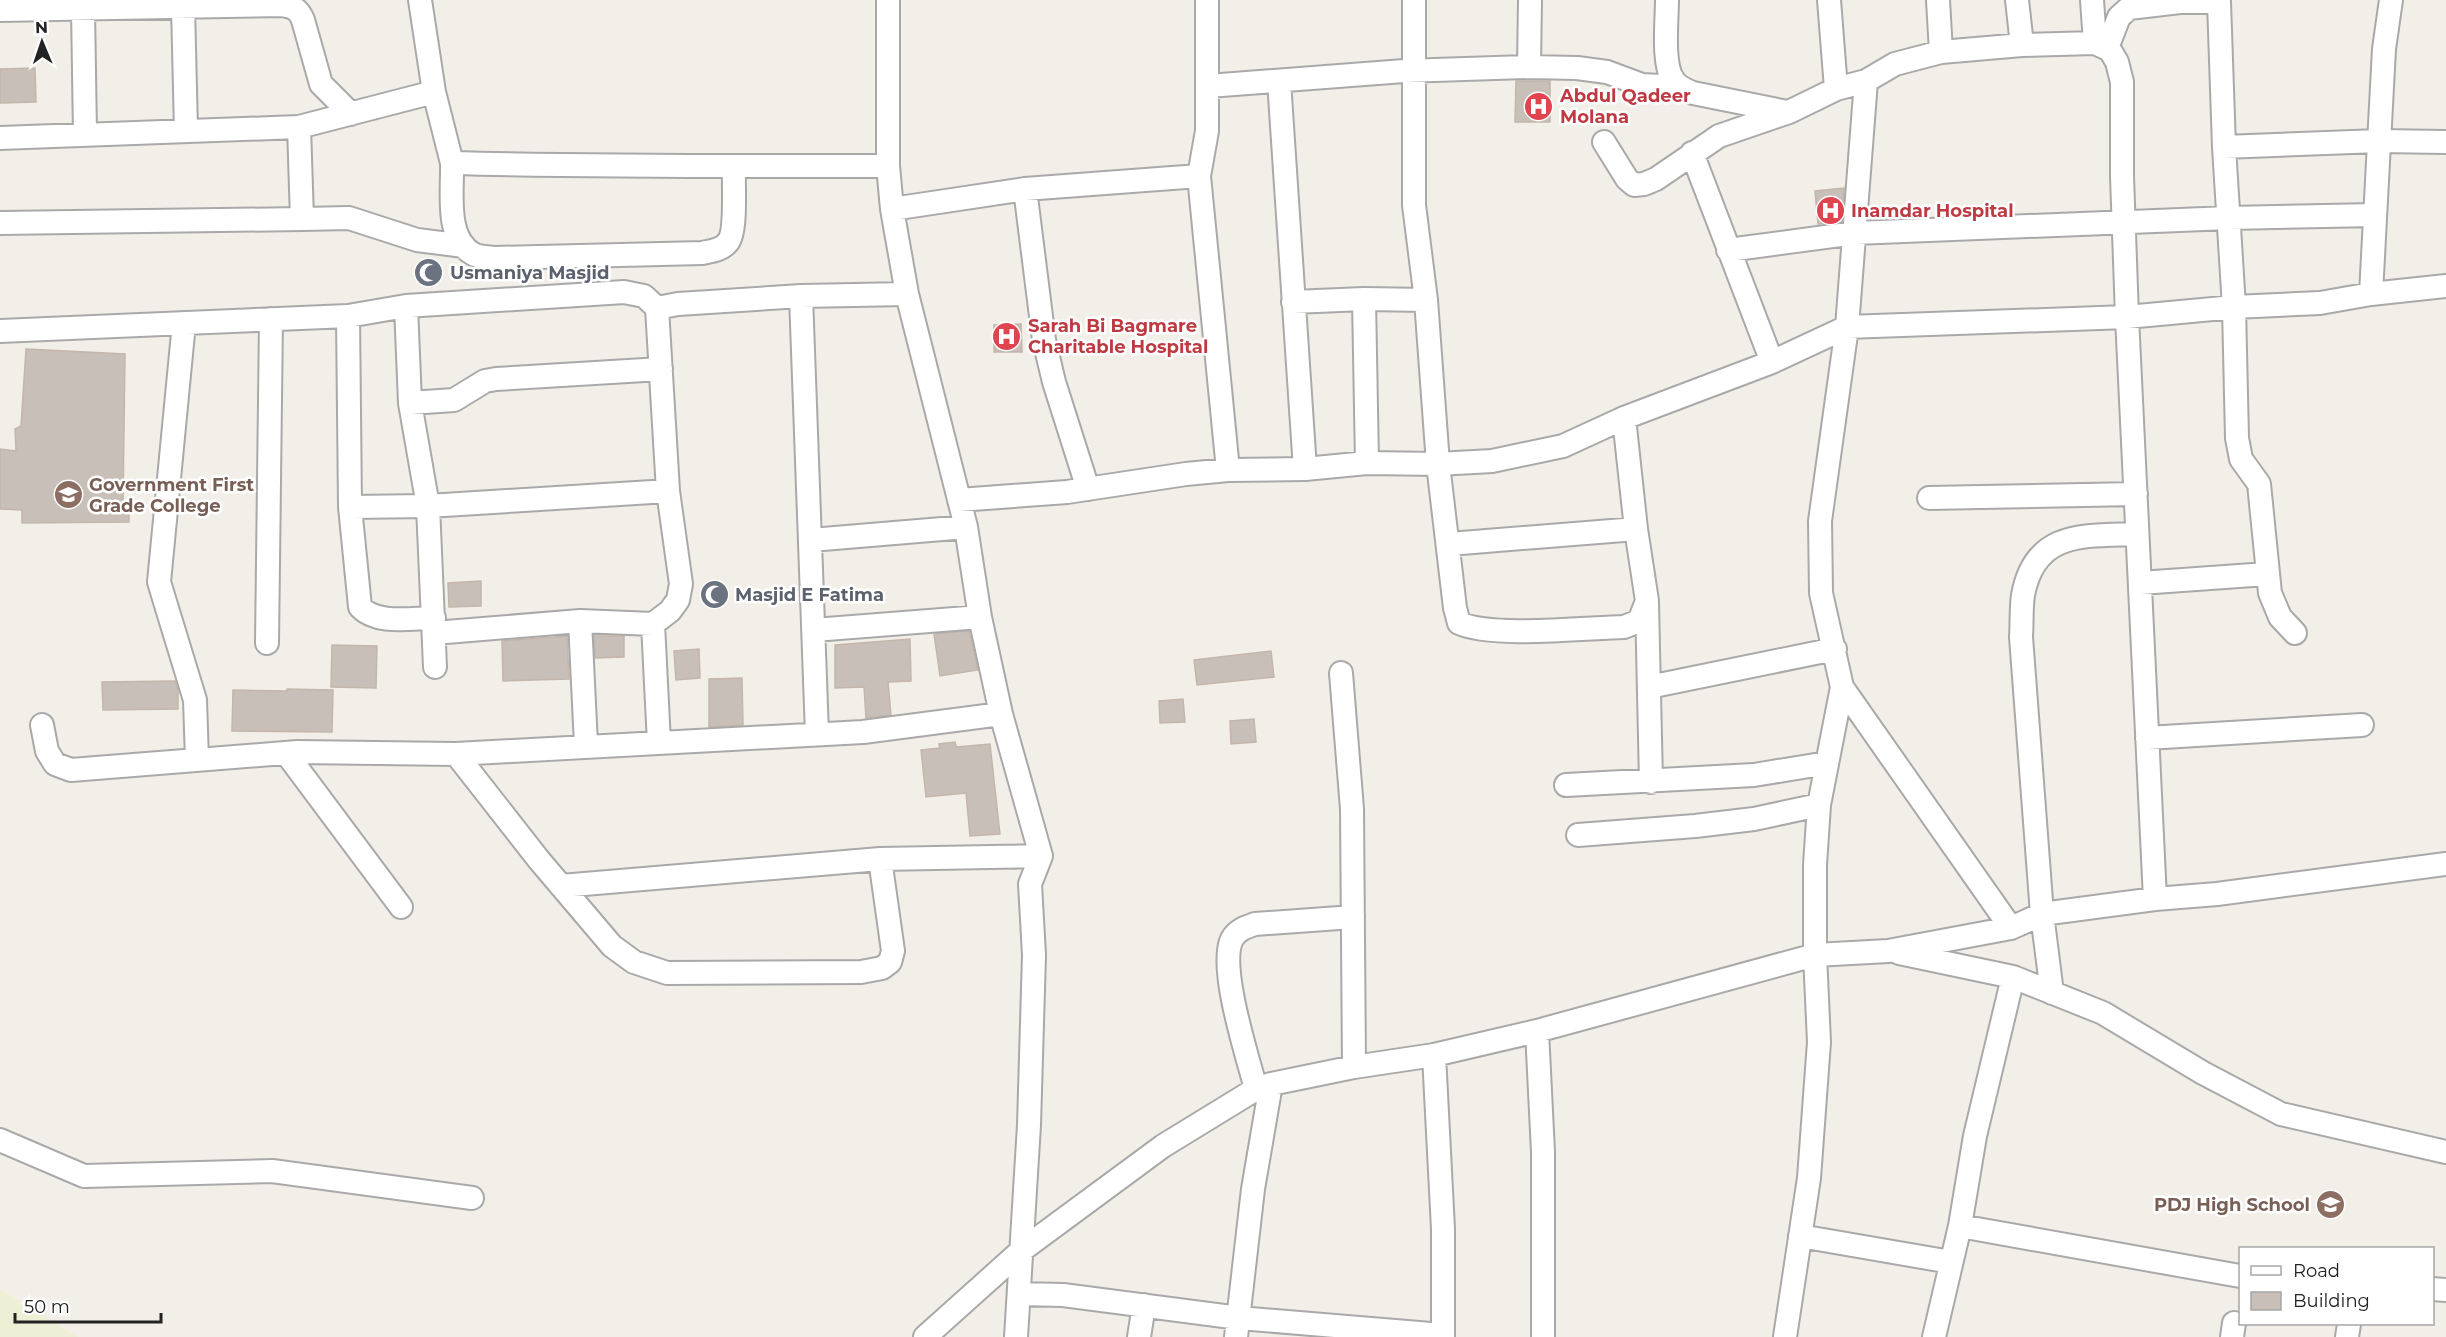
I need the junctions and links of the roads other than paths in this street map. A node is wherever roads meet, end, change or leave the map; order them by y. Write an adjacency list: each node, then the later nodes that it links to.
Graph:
1 (420, 0): 27 (street)
2 (888, 0): 41 (street)
3 (1207, 0): 25 (street)
4 (1414, 0): 21 (street)
5 (1530, 0): 20 (street)
6 (1667, 0): 22 (street)
7 (1829, 0): 26 (street)
8 (1938, 0): 19 (street)
9 (2017, 0): 17 (street)
10 (2092, 0): 18 (street)
11 (2391, 0): 35 (street)
12 (2180, 1): 13 (street); 18 (street)
13 (2222, 1): 37 (street)
14 (183, 6): 15 (street); 29 (street); 31 (street)
15 (83, 9): 16 (street); 32 (street)
16 (0, 10)
17 (2022, 45): 18 (street); 19 (street)
18 (2101, 46): 49 (street)
19 (1941, 52): 24 (street)
20 (1529, 67): 21 (street); 22 (street)
21 (1414, 71): 23 (street); 58 (street)
22 (1673, 79): 28 (street)
23 (1279, 81): 25 (street); 59 (street)
24 (1866, 81): 26 (street); 50 (street)
25 (1208, 86): 42 (street)
26 (1836, 89): 28 (street)
27 (434, 92): 29 (street); 39 (street)
28 (1788, 112): 38 (street)
29 (351, 114): 30 (street)
30 (299, 127): 31 (street); 47 (street)
31 (186, 131): 32 (street)
32 (85, 134): 33 (street)
33 (0, 138)
34 (1604, 141): 38 (street)
35 (2379, 141): 36 (street); 37 (street); 45 (street)
36 (2446, 142)
37 (2224, 147): 46 (street)
38 (1692, 153): 52 (street)
39 (452, 163): 40 (street); 51 (street)
40 (734, 166): 41 (street); 51 (street)
41 (888, 166): 44 (street)
42 (1200, 176): 43 (street); 76 (street)
43 (1025, 189): 44 (street); 77 (street)
44 (892, 209): 54 (street)
45 (2375, 215): 46 (street); 55 (street)
46 (2229, 218): 49 (street); 61 (street)
47 (302, 219): 48 (street); 51 (street)
48 (0, 223)
49 (2124, 224): 50 (street); 64 (street)
50 (1855, 232): 52 (street); 67 (street)
51 (464, 246)
52 (1728, 250): 69 (street)
53 (2446, 286): 55 (street)
54 (907, 294): 56 (street); 81 (street)
55 (2371, 294): 61 (street)
56 (801, 296): 62 (street); 87 (street)
57 (1364, 299): 58 (street); 59 (street); 73 (street)
58 (1426, 300): 74 (street)
59 (1293, 302): 75 (street)
60 (406, 306): 62 (street); 63 (street); 71 (street)
61 (2234, 307): 64 (street); 89 (street)
62 (657, 308): 70 (street)
63 (348, 316): 65 (street); 83 (street)
64 (2127, 317): 67 (street); 79 (street)
65 (272, 320): 66 (street); 98 (street)
66 (184, 323): 68 (street); 113 (street)
67 (1847, 327): 69 (street); 99 (street)
68 (0, 331)
69 (1772, 362): 72 (street)
70 (661, 369): 71 (street); 78 (street)
71 (410, 403): 82 (street)
72 (1624, 418): 74 (street); 85 (street)
73 (1367, 463): 74 (street); 75 (street)
74 (1438, 464): 88 (street)
75 (1305, 469): 76 (street)
76 (1228, 470): 77 (street)
77 (1088, 489): 81 (street)
78 (668, 491): 82 (street); 94 (street)
79 (2136, 494): 80 (street); 86 (street)
80 (1929, 498)
81 (959, 500): 84 (street)
82 (428, 506): 83 (street); 95 (street)
83 (350, 507): 95 (street)
84 (966, 527): 87 (street); 92 (street)
85 (1636, 529): 88 (street); 91 (street)
86 (2137, 534): 90 (street); 125 (street)
87 (811, 540): 96 (street)
88 (1449, 544): 91 (street)
89 (2267, 574): 90 (street); 97 (street)
90 (2140, 583): 108 (street)
91 (1647, 601): 102 (street)
92 (980, 617): 96 (street); 104 (street)
93 (580, 621): 94 (street); 95 (street); 110 (street)
94 (653, 624): 109 (street)
95 (434, 626): 100 (street)
96 (814, 630): 107 (street)
97 (2295, 633)
98 (267, 643)
99 (1835, 650): 102 (street); 103 (street)
100 (435, 667)
101 (1341, 673): 126 (street)
102 (1649, 687): 115 (street)
103 (1842, 687): 114 (street); 127 (street)
104 (1001, 714): 107 (street); 119 (street)
105 (42, 725): 113 (street)
106 (2362, 725): 108 (street)
107 (818, 734): 109 (street)
108 (2147, 738): 123 (street)
109 (658, 742): 110 (street)
110 (586, 745): 112 (street)
111 (286, 753): 112 (street); 113 (street); 124 (street)
112 (456, 754): 122 (street)
113 (197, 760)
114 (1827, 763): 115 (street); 117 (street)
115 (1651, 782): 116 (street)
116 (1566, 785)
117 (1819, 805): 118 (street); 129 (street)
118 (1578, 835)
119 (1041, 856): 120 (street); 141 (street)
120 (880, 859): 122 (street); 122 (street)
121 (2446, 864): 123 (street)
122 (561, 886)
123 (2155, 899): 125 (street)
124 (401, 907)
125 (2042, 914): 127 (street); 131 (street)
126 (1353, 917): 134 (street); 135 (street)
127 (2011, 928): 128 (street)
128 (1888, 951): 129 (street); 130 (street)
129 (1815, 955): 132 (street); 140 (street)
130 (2013, 977): 131 (street); 139 (street)
131 (2052, 993): 137 (street)
132 (1537, 1031): 133 (street); 151 (street)
133 (1434, 1055): 134 (street); 147 (street)
134 (1354, 1067): 135 (street)
135 (1264, 1086): 141 (street); 146 (street)
136 (0, 1140): 138 (street)
137 (2446, 1152)
138 (472, 1198)
139 (1960, 1226): 142 (street); 143 (street)
140 (1800, 1236): 142 (street); 152 (street)
141 (1022, 1250): 144 (street); 148 (street)
142 (1951, 1262): 153 (street)
143 (2239, 1276)
144 (1019, 1294): 145 (street); 149 (street)
145 (1144, 1305): 146 (street); 150 (street)
146 (1238, 1328): 147 (street)
147 (1443, 1336)
148 (926, 1337)
149 (1016, 1337)
150 (1139, 1337)
151 (1543, 1337)
152 (1785, 1337)
153 (1934, 1337)

